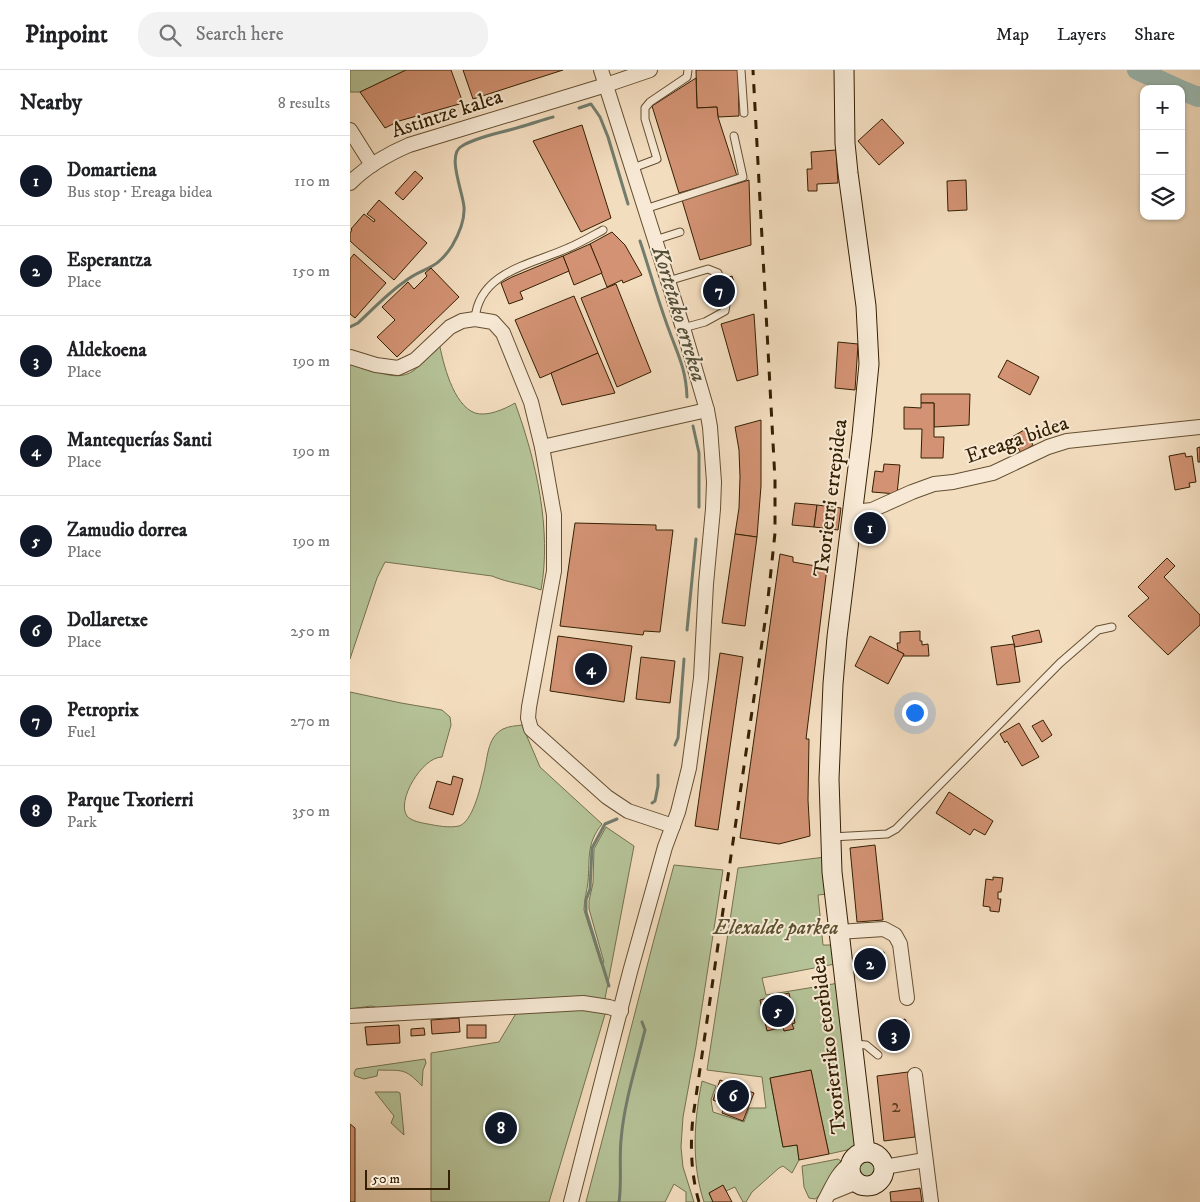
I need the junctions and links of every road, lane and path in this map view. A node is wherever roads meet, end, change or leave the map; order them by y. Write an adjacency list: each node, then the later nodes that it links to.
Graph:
1 (601, 70): 6 (street)
2 (650, 70): 6 (street, Astintze kalea)
3 (688, 70): 11 (lane)
4 (741, 70): 7 (lane)
5 (844, 70): 24 (street, Txorierri errepidea)
6 (606, 85): 10 (street, Astintze kalea); 11 (street)
7 (744, 113)
8 (350, 130): 10 (street)
9 (734, 136): 13 (lane)
10 (372, 165): 12 (street, Astintze kalea)
11 (633, 168): 13 (street)
12 (350, 183)
13 (645, 209): 16 (street)
14 (603, 230): 18 (lane)
15 (680, 232): 16 (lane)
16 (655, 240): 17 (street)
17 (668, 282): 19 (street); 19 (lane)
18 (475, 319): 20 (street); 23 (street)
19 (683, 328): 21 (street)
20 (350, 357)
21 (707, 410): 23 (street); 26 (street)
22 (1200, 427): 24 (street, Ereaga bidea)
23 (542, 447): 26 (street)
24 (852, 512): 27 (street, Txorierri errepidea)
25 (1112, 627): 27 (lane)
26 (673, 826): 30 (street)
27 (831, 837): 28 (street, Txorierri errepidea)
28 (838, 932): 29 (street); 32 (street, Txorierriko etorbidea)
29 (907, 998)
30 (621, 1011): 31 (street); 40 (street)
31 (350, 1016)
32 (853, 1044): 33 (lane); 35 (street, Txorierriko etorbidea)
33 (878, 1055)
34 (915, 1075): 36 (street)
35 (858, 1157): 37 (street); 38 (street); 39 (street)
36 (926, 1160): 37 (street); 41 (street)
37 (884, 1167): 38 (street)
38 (865, 1190): 39 (street)
39 (827, 1198)
40 (571, 1202)
41 (931, 1202)

